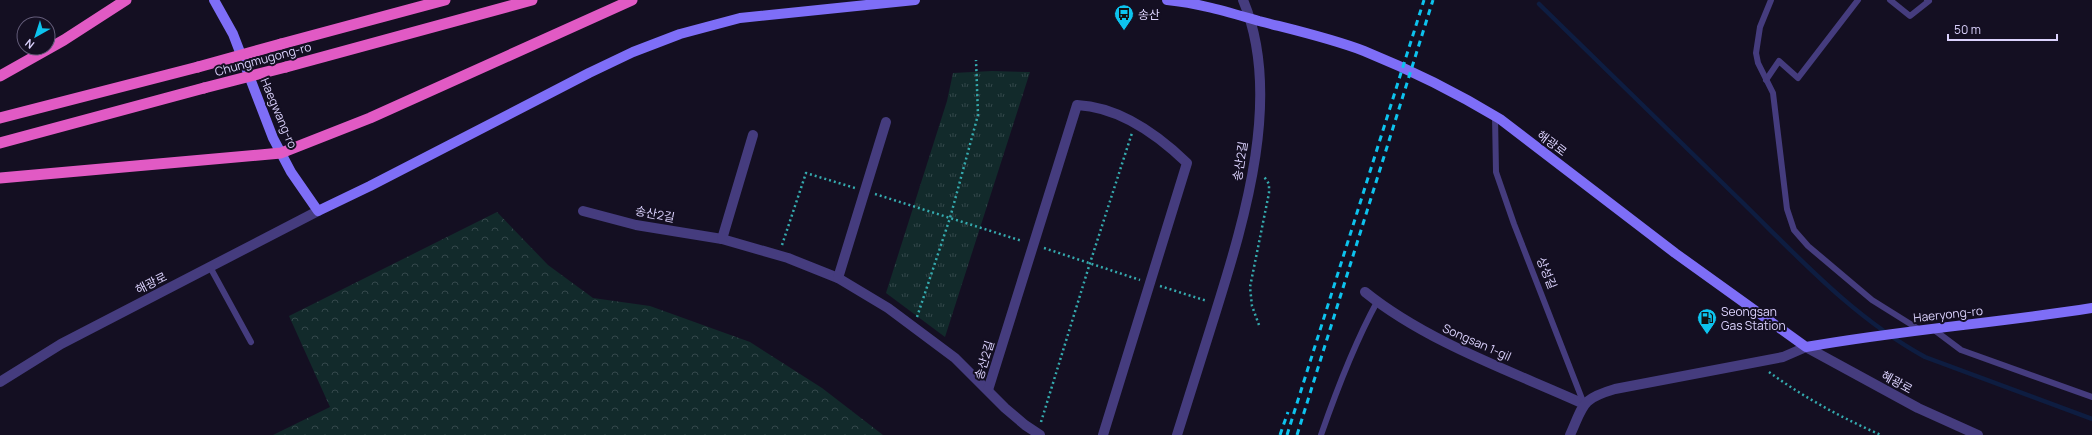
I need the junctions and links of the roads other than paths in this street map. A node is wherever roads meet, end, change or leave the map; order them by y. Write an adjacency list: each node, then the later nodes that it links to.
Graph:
1 (126, 0): 14 (highway)
2 (214, 0): 21 (main road, Haegwang-ro)
3 (445, 0): 17 (highway, Chungmugong-ro, bridge)
4 (532, 0): 20 (highway, Chungmugong-ro, bridge)
5 (632, 0): 21 (highway)
6 (915, 0): 23 (main road)
7 (1167, 0): 13 (main road, 해광로)
8 (1243, 0): 13 (street, 송산2길)
9 (1771, 0): 15 (lane)
10 (1858, 0): 15 (lane)
11 (1890, 0): 12 (lane)
12 (1927, 0)
13 (1251, 18): 16 (main road, 해광로); 41 (street, 송산2길)
14 (0, 76)
15 (1766, 80): 32 (lane)
16 (1495, 116): 34 (main road, 해광로); 38 (lane, 상성길)
17 (0, 118)
18 (886, 122): 27 (street)
19 (752, 135): 25 (street)
20 (0, 143)
21 (282, 153): 22 (highway); 23 (main road, Haegwang-ro)
22 (0, 178)
23 (318, 211): 26 (street, 해광로)
24 (583, 211): 25 (street, 송산2길)
25 (722, 239): 27 (street, 송산2길)
26 (210, 267): 33 (lane); 35 (street, 해광로)
27 (838, 278): 36 (street, 송산2길)
28 (1365, 292): 29 (street, Songsan 1-gil)
29 (1377, 302): 38 (street, Songsan 1-gil); 42 (lane)
30 (2092, 308): 31 (main road, Haeryong-ro)
31 (1933, 328): 32 (main road, Haeryong-ro); 37 (lane)
32 (1920, 330): 34 (main road, Haeryong-ro)
33 (251, 342)
34 (1806, 347): 38 (street); 44 (street, 혜광로)
35 (0, 382)
36 (988, 390): 39 (street, 송산2길); 40 (street, 송산2길)
37 (2092, 397)
38 (1584, 404): 43 (street)
39 (1038, 435)
40 (1103, 435)
41 (1176, 435)
42 (1322, 435)
43 (1570, 435)
44 (1978, 435)

